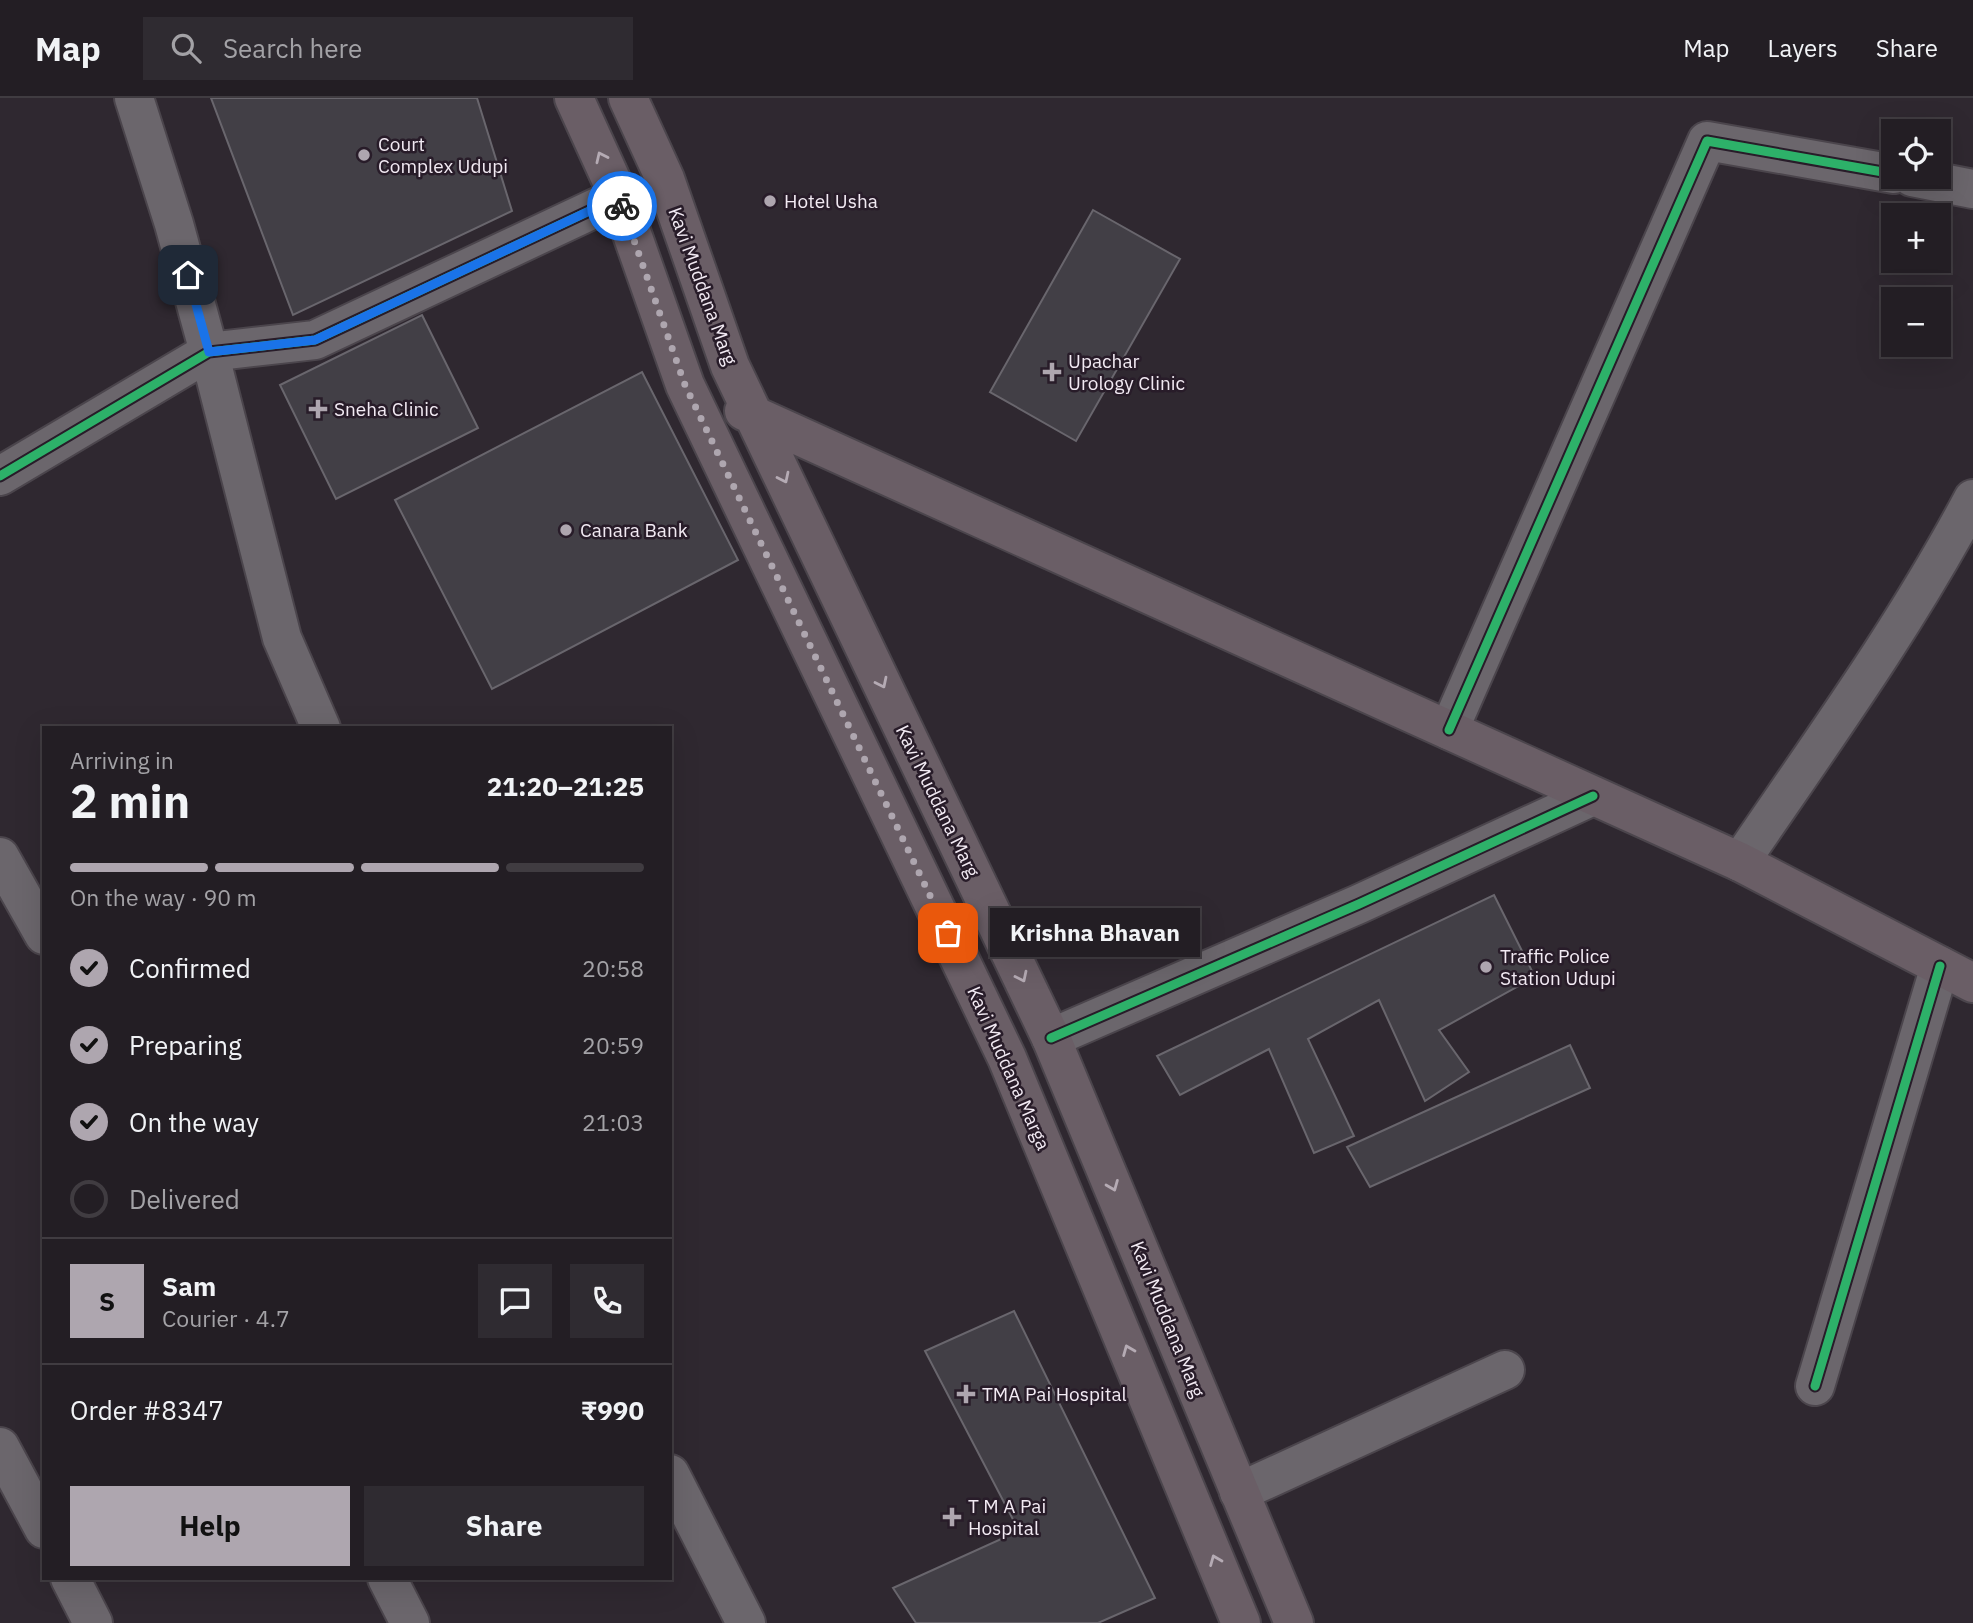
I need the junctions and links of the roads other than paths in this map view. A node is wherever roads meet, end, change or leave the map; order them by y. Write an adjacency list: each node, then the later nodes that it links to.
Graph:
1 (134, 98): 8 (street)
2 (574, 98): 7 (main road, Kavi Muddana Marga, one-way to 2)
3 (628, 98): 10 (main road, Kavi Muddana Marg)
4 (1881, 172): 14 (street)
5 (1951, 185): 6 (street)
6 (1973, 189)
7 (619, 197): 8 (street); 9 (main road, Kavi Muddana Marga)
8 (209, 352): 11 (street); 13 (street)
9 (685, 385): 10 (main road); 32 (main road, Kavi Muddana Marga, one-way to 9)
10 (755, 417): 14 (main road); 20 (main road, Kavi Muddana Marg, one-way to 20)
11 (0, 476)
12 (1973, 499): 17 (street)
13 (320, 726)
14 (1449, 730): 15 (main road)
15 (1593, 796): 17 (main road); 20 (street)
16 (0, 857): 18 (street)
17 (1740, 862): 19 (main road)
18 (42, 931)
19 (1956, 975): 22 (street)
20 (1052, 1038): 25 (main road, Kavi Muddana Marg, one-way to 25)
21 (1505, 1370): 25 (street)
22 (1815, 1386)
23 (0, 1447): 26 (street)
24 (672, 1478): 31 (street)
25 (1239, 1492): 33 (main road, Kavi Muddana Marg)
26 (42, 1525)
27 (71, 1580): 29 (street)
28 (388, 1580): 30 (street)
29 (93, 1623)
30 (410, 1623)
31 (746, 1623)
32 (1241, 1623)
33 (1294, 1623)

